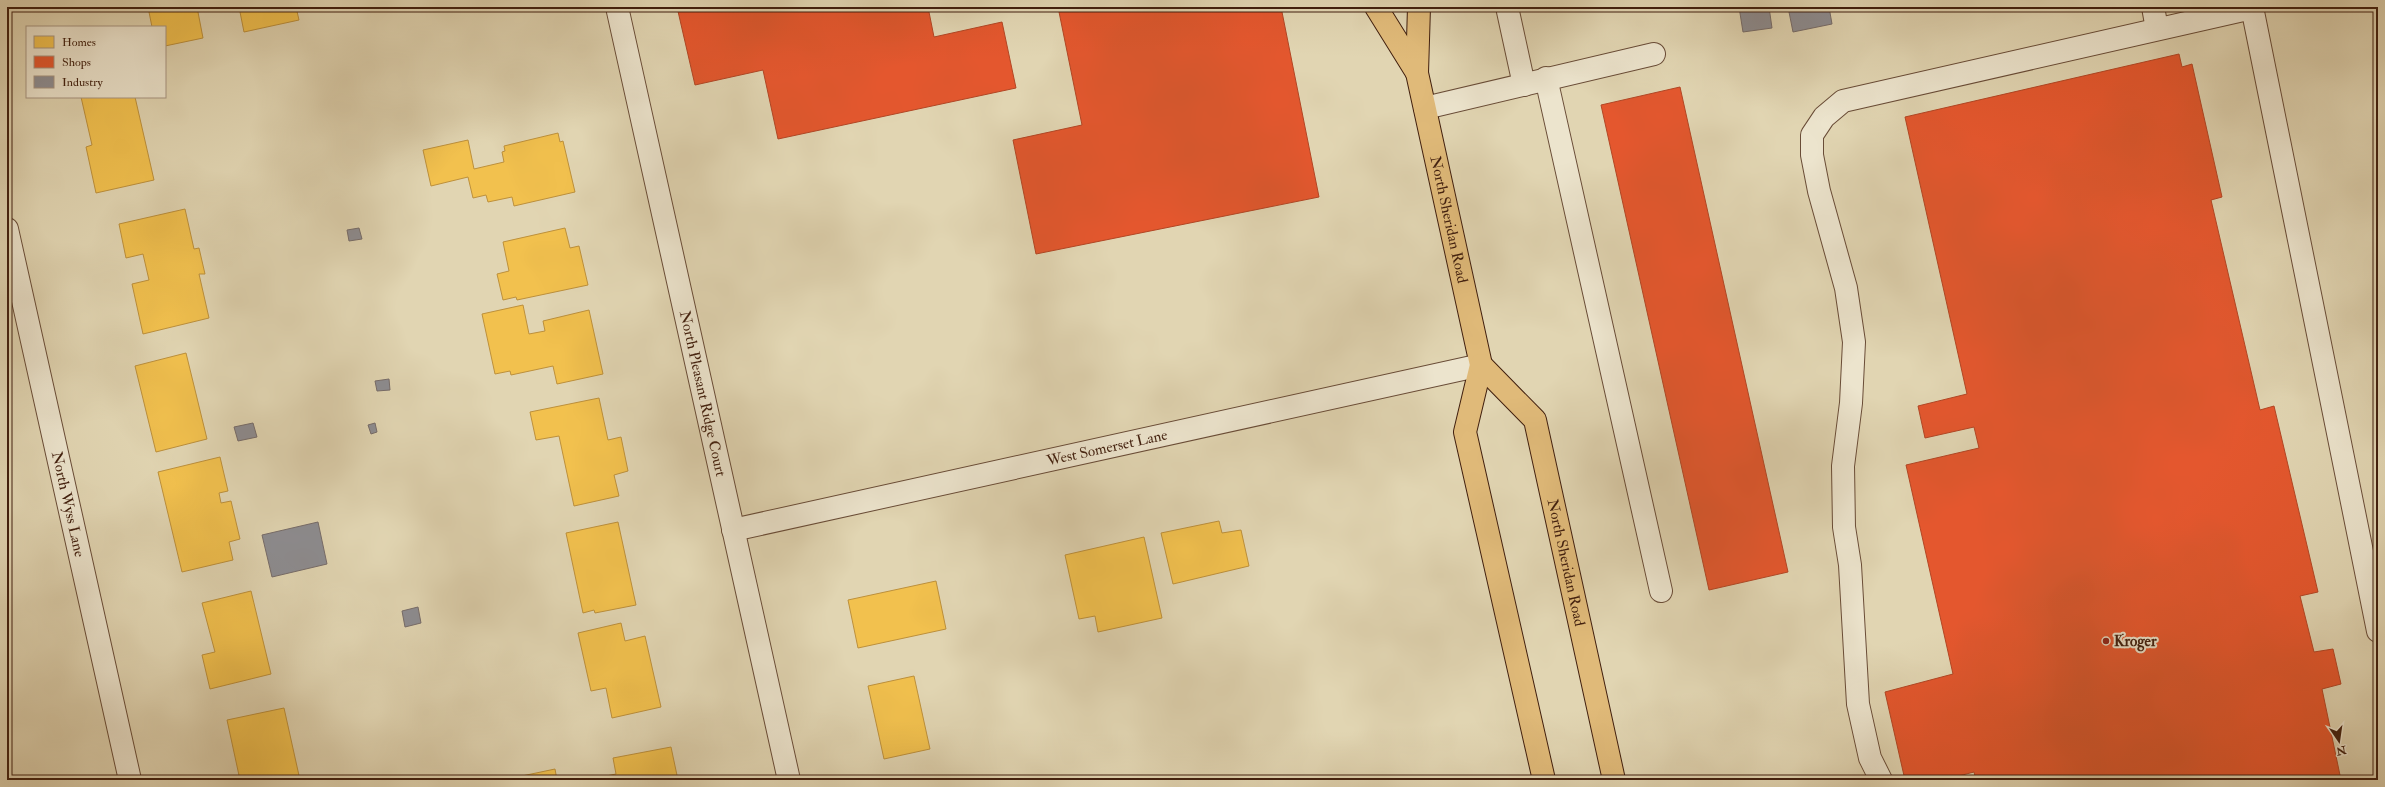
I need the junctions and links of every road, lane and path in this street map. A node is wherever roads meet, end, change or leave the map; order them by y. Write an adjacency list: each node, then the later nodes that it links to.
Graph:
1 (618, 7): 15 (street, North Pleasant Ridge Court)
2 (1376, 7): 9 (main road, North Sheridan Road)
3 (1419, 7): 9 (main road, North Sheridan Road)
4 (1507, 7): 11 (street)
5 (2153, 7): 7 (street)
6 (2252, 8): 7 (street); 17 (street)
7 (2157, 29): 22 (street)
8 (1654, 54): 10 (street)
9 (1417, 73): 12 (main road, North Sheridan Road)
10 (1546, 78): 11 (street); 16 (street)
11 (1524, 85): 12 (street)
12 (1425, 108): 14 (main road, North Sheridan Road)
13 (7, 229): 18 (street, North Wyss Lane)
14 (1481, 365): 15 (street, West Somerset Lane); 20 (main road, North Sheridan Road); 21 (main road, North Sheridan Road)
15 (733, 530): 19 (street, North Pleasant Ridge Court)
16 (1661, 591)
17 (2378, 631)
18 (130, 780)
19 (788, 780)
20 (1544, 780)
21 (1614, 780)
22 (1881, 780)

